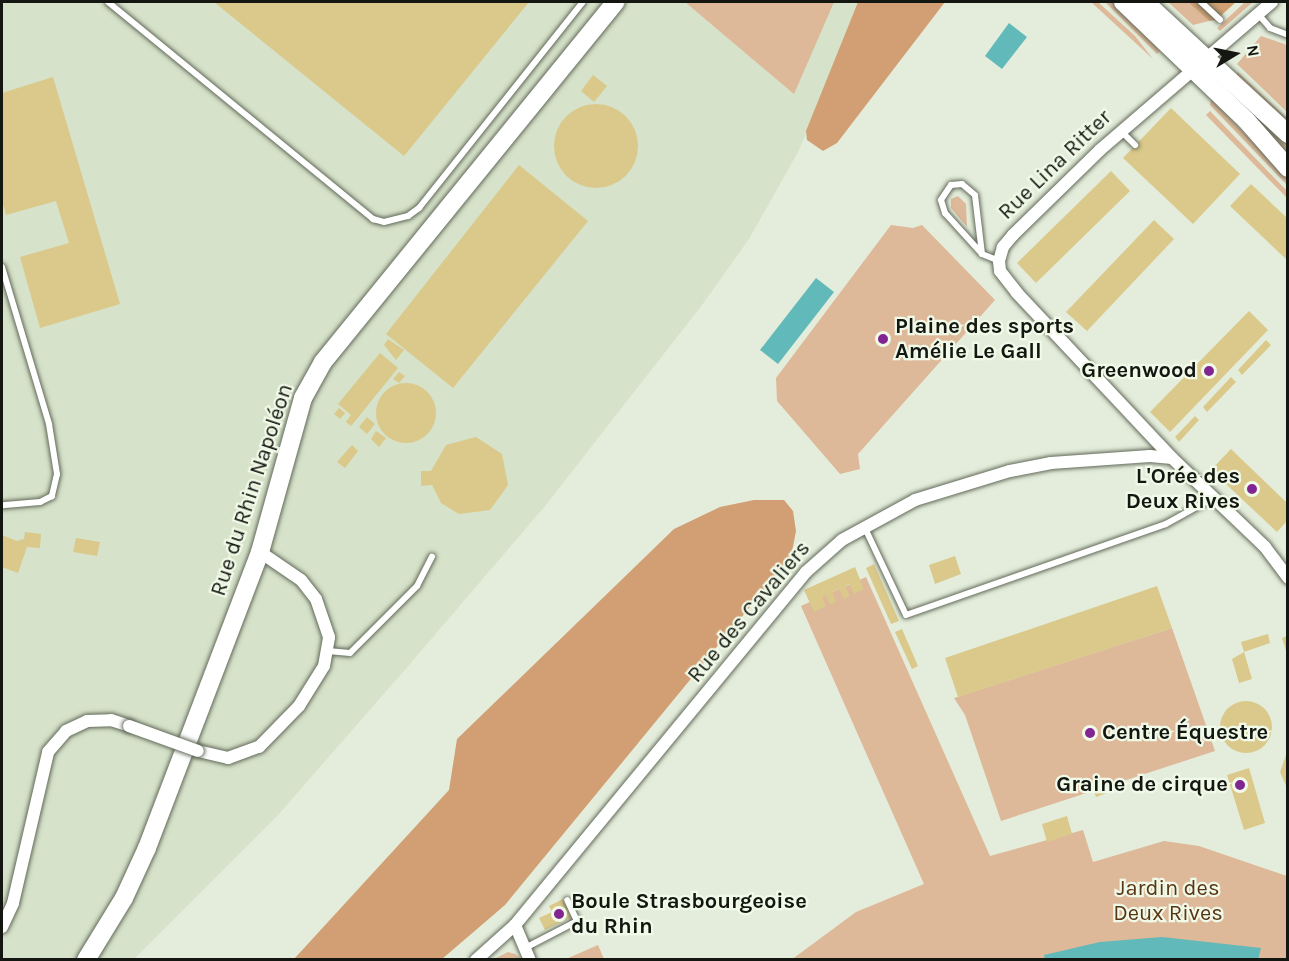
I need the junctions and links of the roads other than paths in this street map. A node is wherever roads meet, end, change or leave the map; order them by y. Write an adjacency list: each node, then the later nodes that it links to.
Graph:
1 (108, 2): 2 (lane)
2 (583, 2)
3 (616, 2): 24 (main road, Rue du Rhin Napoléon)
4 (1123, 2): 12 (main road)
5 (1145, 2): 11 (main road)
6 (1201, 2): 9 (lane)
7 (1272, 2): 8 (street, Rue Lina Ritter)
8 (1258, 14): 10 (lane); 11 (street, Rue Lina Ritter)
9 (1220, 20)
10 (1287, 35)
11 (1206, 58): 12 (street, Rue Lina Ritter); 14 (main road)
12 (1190, 69): 13 (street, Rue Lina Ritter); 16 (main road)
13 (1121, 130): 15 (lane); 18 (street, Rue Lina Ritter)
14 (1287, 134)
15 (1135, 145)
16 (1287, 168)
17 (982, 254): 17 (lane); 18 (lane)
18 (999, 261): 20 (street)
19 (2, 267): 22 (lane)
20 (1172, 458): 21 (street); 23 (street, Rue des Cavaliers)
21 (1213, 498): 23 (lane); 26 (street)
22 (2, 505)
23 (864, 525): 30 (street, Rue des Cavaliers)
24 (260, 552): 28 (street); 33 (main road, Rue du Rhin Napoléon)
25 (432, 557): 28 (lane)
26 (1284, 561): 27 (street)
27 (1287, 578)
28 (328, 651): 31 (street, bridge)
29 (567, 900): 32 (lane)
30 (515, 924): 32 (street); 34 (street, Rue des Cavaliers)
31 (2, 927)
32 (527, 954)
33 (86, 960)
34 (476, 960)

